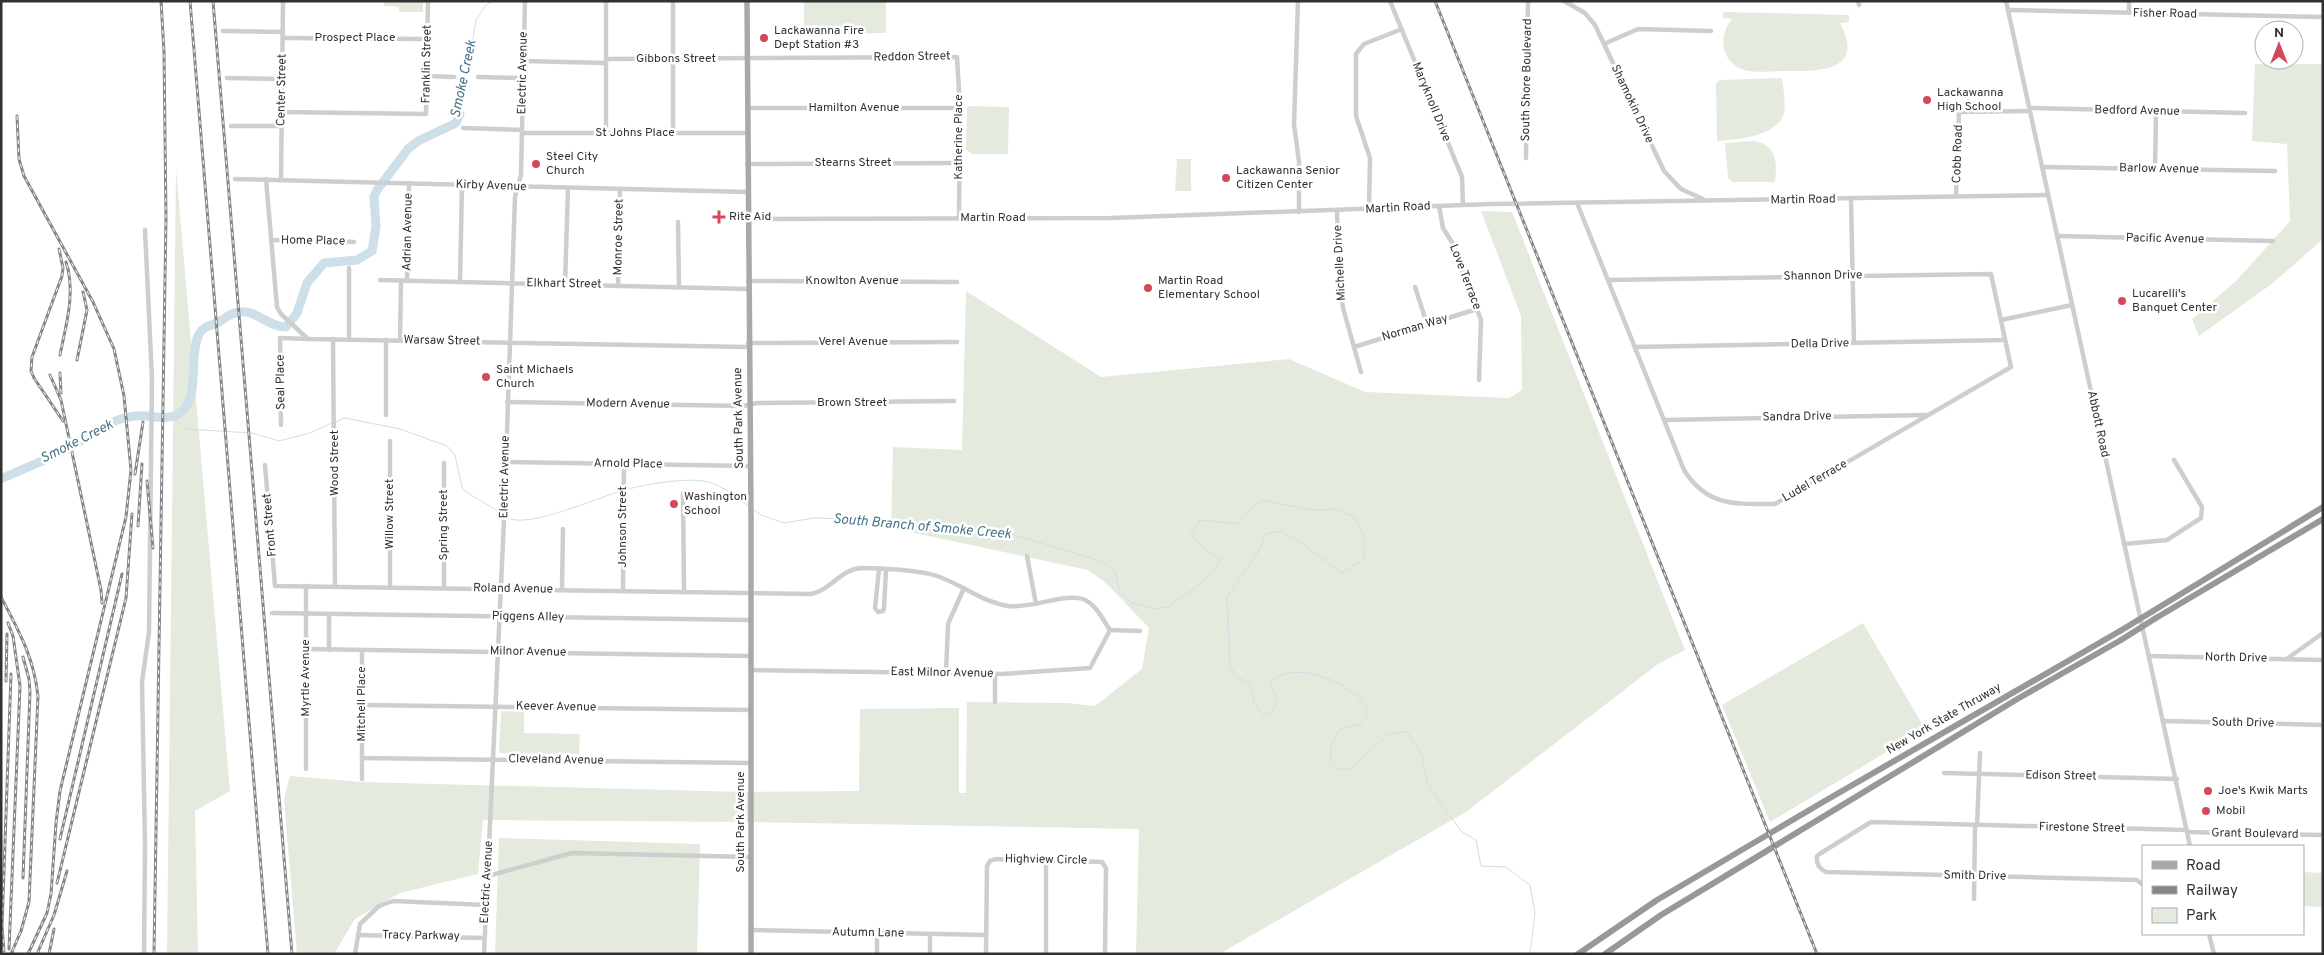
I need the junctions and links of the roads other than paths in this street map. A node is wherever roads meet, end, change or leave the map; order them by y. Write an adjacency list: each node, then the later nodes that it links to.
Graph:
1 (283, 1): 19 (street, Center Street)
2 (428, 1): 20 (street, Franklin Street)
3 (606, 1): 26 (street)
4 (673, 1): 23 (street)
5 (747, 1): 24 (main road, South Park Avenue)
6 (1298, 1): 71 (street)
7 (1390, 1): 16 (street, Maryknoll Drive)
8 (1528, 1): 47 (street, South Shore Boulevard)
9 (1564, 1): 21 (street, Shamokin Drive)
10 (2006, 1): 13 (street, Abbott Road)
11 (2129, 1): 14 (street)
12 (525, 2): 25 (street, Electric Avenue)
13 (2008, 10): 14 (street, Fisher Road); 35 (street, Abbott Road)
14 (2129, 13): 15 (street, Fisher Road)
15 (2323, 17)
16 (1402, 29): 67 (street, Maryknoll Drive); 69 (street)
17 (223, 31): 19 (street, Prospect Place)
18 (1711, 31): 21 (street)
19 (283, 35): 20 (street, Prospect Place); 32 (street, Center Street)
20 (428, 39): 27 (street, Franklin Street)
21 (1604, 44): 65 (street, Shamokin Drive)
22 (957, 57): 24 (street, Reddon Street); 34 (street, Katherine Place)
23 (674, 59): 24 (street, Gibbons Street); 26 (street, Gibbons Street); 45 (street)
24 (747, 59): 33 (main road, South Park Avenue)
25 (524, 61): 26 (street, Gibbons Street); 31 (street, Electric Avenue)
26 (606, 61): 44 (street)
27 (427, 76): 28 (street); 37 (street, Franklin Street)
28 (454, 77)
29 (227, 78): 32 (street)
30 (478, 78): 31 (street)
31 (524, 78): 43 (street, Electric Avenue)
32 (282, 79): 37 (street, Center Street)
33 (747, 108): 34 (street, Hamilton Avenue); 46 (main road, South Park Avenue)
34 (960, 108): 48 (street, Katherine Place)
35 (2030, 110): 36 (street, Bedford Avenue); 38 (street, Bedford Avenue); 50 (street, Abbott Road)
36 (2156, 111): 39 (street, Bedford Avenue); 51 (street)
37 (282, 112): 41 (street, Center Street)
38 (1959, 112): 63 (street, Cobb Road)
39 (2245, 113)
40 (231, 126): 41 (street)
41 (282, 126): 55 (street, Center Street)
42 (462, 128): 43 (street, St Johns Place)
43 (522, 131): 44 (street, St Johns Place); 58 (street, Electric Avenue)
44 (606, 133): 45 (street, St Johns Place)
45 (673, 133): 46 (street, St Johns Place)
46 (747, 133): 49 (main road, South Park Avenue)
47 (1526, 158)
48 (960, 163): 49 (street, Stearns Street); 72 (street, Katherine Place)
49 (747, 164): 61 (main road, South Park Avenue)
50 (2042, 167): 51 (street, Barlow Avenue); 62 (street, Abbott Road)
51 (2155, 170): 52 (street, Barlow Avenue)
52 (2276, 172)
53 (235, 179): 54 (street, Kirby Avenue)
54 (266, 179): 55 (street, Kirby Avenue); 77 (street)
55 (281, 179): 56 (street, Kirby Avenue)
56 (409, 183): 57 (street, Kirby Avenue); 84 (street, Adrian Avenue)
57 (462, 185): 58 (street, Kirby Avenue); 86 (street)
58 (518, 187): 59 (street, Kirby Avenue); 88 (street, Electric Avenue)
59 (568, 188): 60 (street, Kirby Avenue); 89 (street)
60 (620, 189): 61 (street, Kirby Avenue); 90 (street, Monroe Street)
61 (747, 192): 73 (main road, South Park Avenue)
62 (2048, 195): 63 (street, Martin Road); 76 (street, Abbott Road)
63 (1956, 196): 64 (street, Martin Road)
64 (1851, 199): 65 (street, Martin Road); 81 (street)
65 (1707, 200): 66 (street, Martin Road)
66 (1577, 203): 67 (street, Martin Road); 83 (street, Ludel Terrace)
67 (1463, 205): 68 (street, Martin Road)
68 (1439, 206): 69 (street, Martin Road); 95 (street, Love Terrace)
69 (1369, 210): 70 (street, Martin Road)
70 (1338, 211): 71 (street, Martin Road); 109 (street, Michelle Drive)
71 (1299, 212): 72 (street, Martin Road)
72 (959, 218): 73 (street, Martin Road)
73 (747, 219): 85 (main road, South Park Avenue)
74 (678, 222): 91 (street)
75 (145, 230): 201 (street)
76 (2057, 236): 78 (street, Pacific Avenue); 94 (street, Abbott Road)
77 (272, 240): 79 (street, Home Place); 99 (street)
78 (2273, 241)
79 (354, 242)
80 (349, 268): 101 (street)
81 (1852, 276): 83 (street, Shannon Drive); 96 (street, Shannon Drive); 107 (street)
82 (380, 280): 84 (street, Elkhart Street)
83 (1608, 280): 110 (street, Ludel Terrace)
84 (404, 281): 86 (street, Elkhart Street); 103 (street, Adrian Avenue)
85 (748, 281): 87 (street, Knowlton Avenue); 93 (main road, South Park Avenue)
86 (460, 282): 88 (street, Elkhart Street)
87 (957, 282)
88 (512, 283): 89 (street, Elkhart Street); 105 (street, Electric Avenue)
89 (566, 284): 90 (street, Elkhart Street)
90 (618, 286): 91 (street, Elkhart Street)
91 (679, 287): 93 (street, Elkhart Street)
92 (1415, 287): 97 (street)
93 (748, 289): 108 (main road, South Park Avenue)
94 (2072, 305): 96 (street); 131 (street, Abbott Road)
95 (1477, 309): 97 (street, Norman Way); 112 (street, Love Terrace)
96 (2001, 320): 104 (street, Ludel Terrace)
97 (1427, 324): 109 (street, Norman Way)
98 (280, 338): 99 (street, Warsaw Street); 119 (street, Seal Place)
99 (308, 339): 100 (street, Warsaw Street)
100 (333, 339): 101 (street, Warsaw Street); 137 (street, Wood Street)
101 (349, 340): 102 (street, Warsaw Street)
102 (386, 340): 103 (street, Warsaw Street); 116 (street)
103 (400, 340): 105 (street, Warsaw Street)
104 (2005, 340): 107 (street, Della Drive); 117 (street, Ludel Terrace)
105 (509, 342): 108 (street, Warsaw Street); 114 (street, Electric Avenue)
106 (957, 342): 108 (street, Verel Avenue)
107 (1854, 343): 110 (street, Della Drive)
108 (748, 345): 115 (main road, South Park Avenue)
109 (1354, 347): 111 (street, Michelle Drive)
110 (1635, 347): 118 (street, Ludel Terrace)
111 (1362, 372)
112 (1479, 380)
113 (954, 401): 115 (street, Brown Street)
114 (507, 402): 115 (street, Modern Avenue); 123 (street, Electric Avenue)
115 (749, 405): 126 (main road, South Park Avenue)
116 (386, 415)
117 (1930, 415): 118 (street, Sandra Drive); 118 (street, Ludel Terrace)
118 (1664, 420)
119 (281, 425)
120 (390, 441): 138 (street, Willow Street)
121 (2174, 460): 131 (street)
122 (444, 462): 139 (street, Spring Street)
123 (506, 462): 124 (street, Arnold Place); 140 (street, Electric Avenue)
124 (624, 464): 126 (street, Arnold Place); 143 (street, Johnson Street)
125 (265, 465): 135 (street, Front Street)
126 (750, 466): 145 (main road, South Park Avenue)
127 (684, 493): 144 (street)
128 (2323, 507): 150 (highway, New York State Thruway)
129 (2323, 519): 150 (highway, New York State Thruway)
130 (562, 529): 142 (street)
131 (2124, 544): 161 (street, Abbott Road)
132 (1027, 556): 146 (street)
133 (879, 569): 134 (street, Roland Avenue); 134 (street); 145 (street, Roland Avenue)
134 (886, 570): 141 (street, Roland Avenue)
135 (275, 586): 136 (street, Roland Avenue)
136 (306, 586): 137 (street, Roland Avenue); 148 (street, Myrtle Avenue)
137 (335, 586): 138 (street, Roland Avenue)
138 (390, 587): 139 (street, Roland Avenue)
139 (444, 588): 140 (street, Roland Avenue)
140 (501, 588): 142 (street, Roland Avenue); 151 (street, Electric Avenue)
141 (964, 588): 146 (street, Roland Avenue); 165 (street)
142 (562, 589): 143 (street, Roland Avenue)
143 (623, 590): 144 (street, Roland Avenue)
144 (684, 591): 145 (street, Roland Avenue)
145 (751, 593): 152 (main road, South Park Avenue)
146 (1036, 604): 153 (street, Roland Avenue)
147 (272, 613): 148 (street, Piggens Alley)
148 (306, 614): 149 (street, Piggens Alley); 156 (street, Myrtle Avenue)
149 (329, 614): 151 (street, Piggens Alley); 157 (street)
150 (2155, 614): 210 (highway, New York State Thruway, bridge); 211 (highway, New York State Thruway, bridge)
151 (500, 617): 152 (street, Piggens Alley); 159 (street, Electric Avenue)
152 (750, 620): 160 (main road, South Park Avenue)
153 (1110, 630): 154 (street); 166 (street, East Milnor Avenue)
154 (1140, 630)
155 (2323, 633): 162 (street)
156 (306, 650): 157 (street, Milnor Avenue); 177 (street, Myrtle Avenue)
157 (329, 650): 158 (street, Milnor Avenue)
158 (362, 650): 159 (street, Milnor Avenue); 168 (street, Mitchell Place)
159 (498, 652): 160 (street, Milnor Avenue); 169 (street, Electric Avenue)
160 (750, 656): 164 (main road, South Park Avenue)
161 (2149, 656): 162 (street, North Drive); 171 (street, Abbott Road)
162 (2286, 659): 163 (street, North Drive)
163 (2323, 660)
164 (751, 670): 165 (street, East Milnor Avenue); 170 (main road, South Park Avenue)
165 (946, 673): 166 (street, East Milnor Avenue)
166 (995, 674): 167 (street)
167 (995, 702)
168 (362, 705): 169 (street, Keever Avenue); 174 (street, Mitchell Place)
169 (496, 706): 170 (street, Keever Avenue); 175 (street, Electric Avenue)
170 (751, 710): 176 (main road, South Park Avenue)
171 (2164, 721): 172 (street, South Drive); 181 (street, Abbott Road)
172 (2323, 725)
173 (1980, 753): 179 (street)
174 (362, 758): 175 (street, Cleveland Avenue); 180 (street, Mitchell Place)
175 (493, 759): 176 (street, Cleveland Avenue); 189 (street, Electric Avenue)
176 (751, 762): 187 (main road, South Park Avenue)
177 (306, 769)
178 (1944, 773): 179 (street, Edison Street)
179 (1978, 774): 181 (street, Edison Street); 182 (street)
180 (362, 779)
181 (2177, 779): 183 (street, Abbott Road)
182 (1976, 825): 183 (street, Firestone Street); 186 (street, Firestone Street); 190 (street)
183 (2187, 831): 184 (street, Grant Boulevard); 185 (street, Abbott Road)
184 (2323, 835)
185 (2190, 845)
186 (1817, 856): 190 (street, Smith Drive)
187 (751, 857): 189 (street); 194 (main road, South Park Avenue)
188 (1046, 860): 198 (street, Highview Circle); 208 (street); 209 (street, Highview Circle)
189 (488, 876): 193 (street, Electric Avenue)
190 (1974, 876): 191 (street, Smith Drive); 192 (street)
191 (2142, 884)
192 (1974, 899)
193 (486, 905): 197 (street); 200 (street, Electric Avenue)
194 (751, 930): 195 (street, Autumn Lane); 204 (main road, South Park Avenue)
195 (878, 933): 196 (street, Autumn Lane); 205 (street)
196 (930, 934): 198 (street, Autumn Lane); 206 (street)
197 (358, 935): 200 (street, Tracy Parkway); 202 (street)
198 (986, 935): 207 (street, Highview Circle)
199 (2209, 935): 212 (street)
200 (484, 938): 203 (street, Electric Avenue)
201 (144, 954)
202 (356, 954)
203 (484, 954)
204 (751, 954)
205 (877, 954)
206 (930, 954)
207 (986, 954)
208 (1046, 954)
209 (1105, 954)
210 (1578, 954)
211 (1605, 954)
212 (2214, 954)

